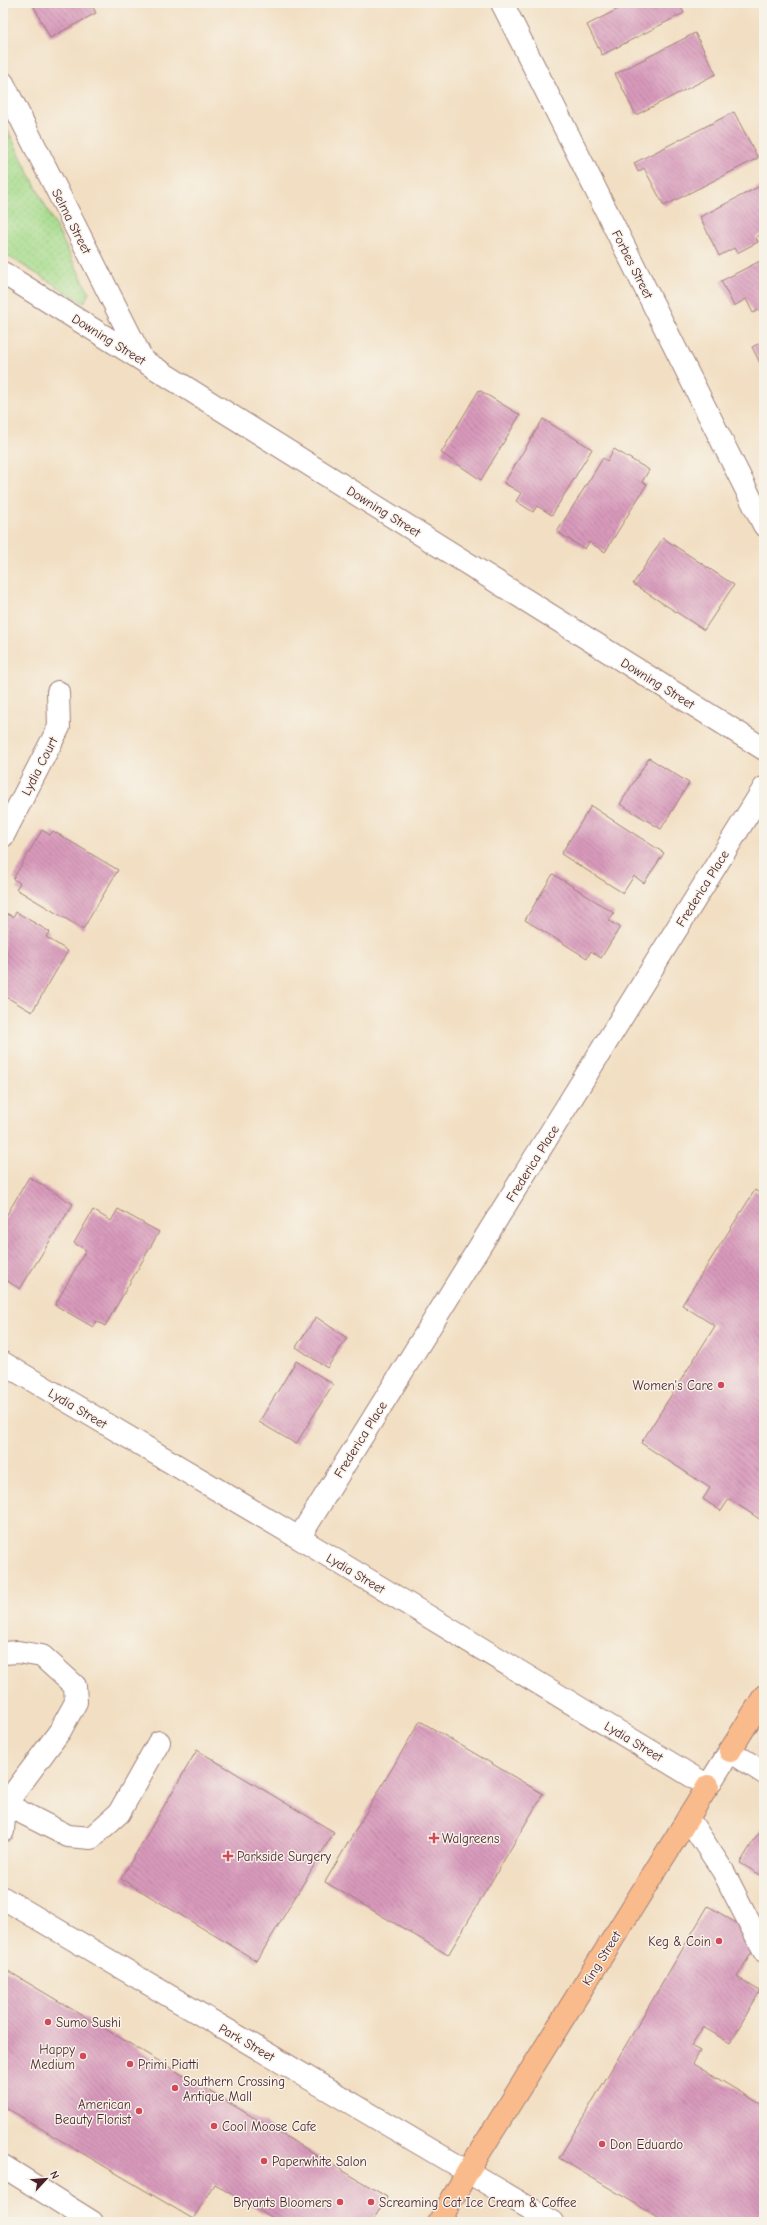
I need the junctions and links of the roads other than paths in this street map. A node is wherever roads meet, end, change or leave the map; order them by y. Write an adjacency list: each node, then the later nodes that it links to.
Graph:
1 (502, 3): 5 (street, Forbes Street)
2 (3, 83): 4 (street, Selma Street)
3 (3, 273): 4 (street, Downing Street)
4 (142, 359): 7 (street, Downing Street)
5 (764, 526)
6 (58, 692): 9 (street, Lydia Court)
7 (764, 750)
8 (764, 788): 11 (street, Frederica Place)
9 (3, 836)
10 (3, 1363): 11 (street, Lydia Street)
11 (299, 1538): 17 (street, Lydia Street)
12 (3, 1653): 18 (street)
13 (764, 1696): 15 (main road, King Street)
14 (159, 1742): 18 (street)
15 (730, 1751): 16 (street); 17 (street, King Street)
16 (764, 1773)
17 (708, 1786): 19 (main road, King Street)
18 (4, 1804): 20 (street)
19 (688, 1818): 22 (street); 24 (main road, King Street)
20 (3, 1831)
21 (3, 1898): 24 (street, Park Street)
22 (764, 1951)
23 (3, 2166): 25 (street)
24 (468, 2171): 26 (main road, King Street); 27 (street, Park Street)
25 (92, 2222)
26 (439, 2222)
27 (553, 2222)

